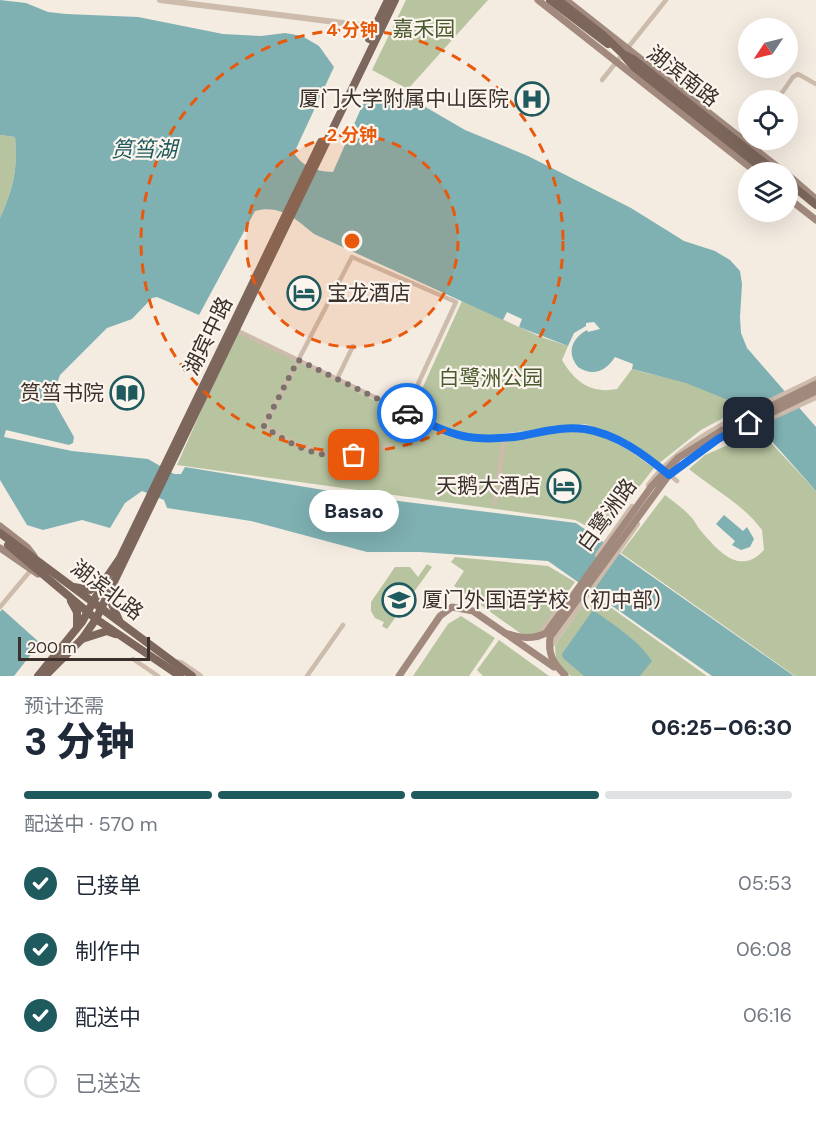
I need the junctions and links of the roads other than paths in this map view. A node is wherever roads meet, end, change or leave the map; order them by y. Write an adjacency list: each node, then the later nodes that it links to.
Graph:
1 (160, 0): 9 (street)
2 (388, 0): 9 (main road)
3 (395, 0): 19 (main road)
4 (538, 0): 11 (main road)
5 (550, 0): 10 (main road, 湖滨南路)
6 (558, 0): 10 (main road, 湖滨南路)
7 (566, 0): 10 (main road)
8 (666, 0): 10 (street)
9 (375, 27): 19 (main road)
10 (626, 51): 11 (street); 16 (main road, 湖滨南路); 17 (main road, 湖滨南路); 18 (main road)
11 (616, 63): 12 (street); 15 (main road)
12 (602, 80)
13 (816, 84): 14 (street)
14 (784, 90)
15 (743, 162)
16 (754, 162)
17 (763, 162)
18 (771, 162)
19 (314, 164): 28 (main road, 湖宾中路)
20 (798, 184): 23 (main road)
21 (798, 190): 24 (main road)
22 (798, 196): 26 (main road)
23 (816, 199)
24 (816, 205)
25 (798, 206): 27 (main road)
26 (816, 211)
27 (816, 220)
28 (235, 329): 30 (street); 42 (main road, 湖宾中路)
29 (353, 346): 31 (street)
30 (298, 360): 31 (street); 37 (street); 40 (street)
31 (337, 379): 37 (street)
32 (816, 379): 35 (street, 白鹭洲路)
33 (816, 384): 35 (main road, 白鹭洲路)
34 (816, 391): 35 (main road, 白鹭洲路)
35 (804, 394): 36 (street, 白鹭洲路); 38 (main road, 白鹭洲路); 38 (street, 白鹭洲路)
36 (816, 397)
37 (405, 412): 39 (street)
38 (748, 422): 41 (main road, 白鹭洲路)
39 (504, 438): 41 (street); 43 (street)
40 (390, 446)
41 (669, 474): 47 (main road, 白鹭洲路); 47 (street, 白鹭洲路)
42 (153, 499): 51 (main road); 53 (main road)
43 (495, 503)
44 (0, 526): 49 (main road)
45 (0, 533): 49 (main road, 湖滨北路)
46 (0, 538): 52 (main road, 湖滨北路)
47 (613, 546): 55 (main road, 白鹭洲路); 55 (street, 白鹭洲路)
48 (0, 548): 50 (main road)
49 (38, 561): 54 (main road, 湖滨北路)
50 (31, 570): 52 (main road); 57 (street)
51 (107, 577): 54 (main road); 58 (main road)
52 (47, 580): 56 (main road, 湖滨北路)
53 (115, 580): 59 (main road); 61 (main road)
54 (70, 586): 58 (main road, 湖滨北路)
55 (583, 588): 64 (main road, 白鹭洲路); 79 (main road, 白鹭洲路)
56 (67, 595): 58 (main road, 湖滨北路); 63 (main road)
57 (0, 607)
58 (90, 607): 59 (main road, 湖滨北路); 60 (main road, 湖滨北路); 63 (main road)
59 (101, 609): 60 (main road); 61 (main road, 湖滨北路)
60 (96, 619): 65 (main road, 湖滨北路); 66 (main road)
61 (121, 624): 69 (main road, 湖滨北路)
62 (343, 625): 77 (street)
63 (76, 630): 70 (main road)
64 (505, 633): 78 (main road, 白鹭洲路); 79 (main road, 白鹭洲路)
65 (117, 634): 66 (main road); 67 (main road, 湖滨北路)
66 (82, 639): 71 (main road)
67 (143, 653): 73 (street); 74 (main road, 湖滨北路)
68 (134, 659): 72 (street)
69 (173, 662): 75 (main road, 湖滨北路); 76 (street)
70 (38, 676)
71 (45, 676)
72 (158, 676)
73 (174, 676)
74 (180, 676)
75 (192, 676)
76 (200, 676)
77 (308, 676)
78 (399, 676)
79 (566, 676)

